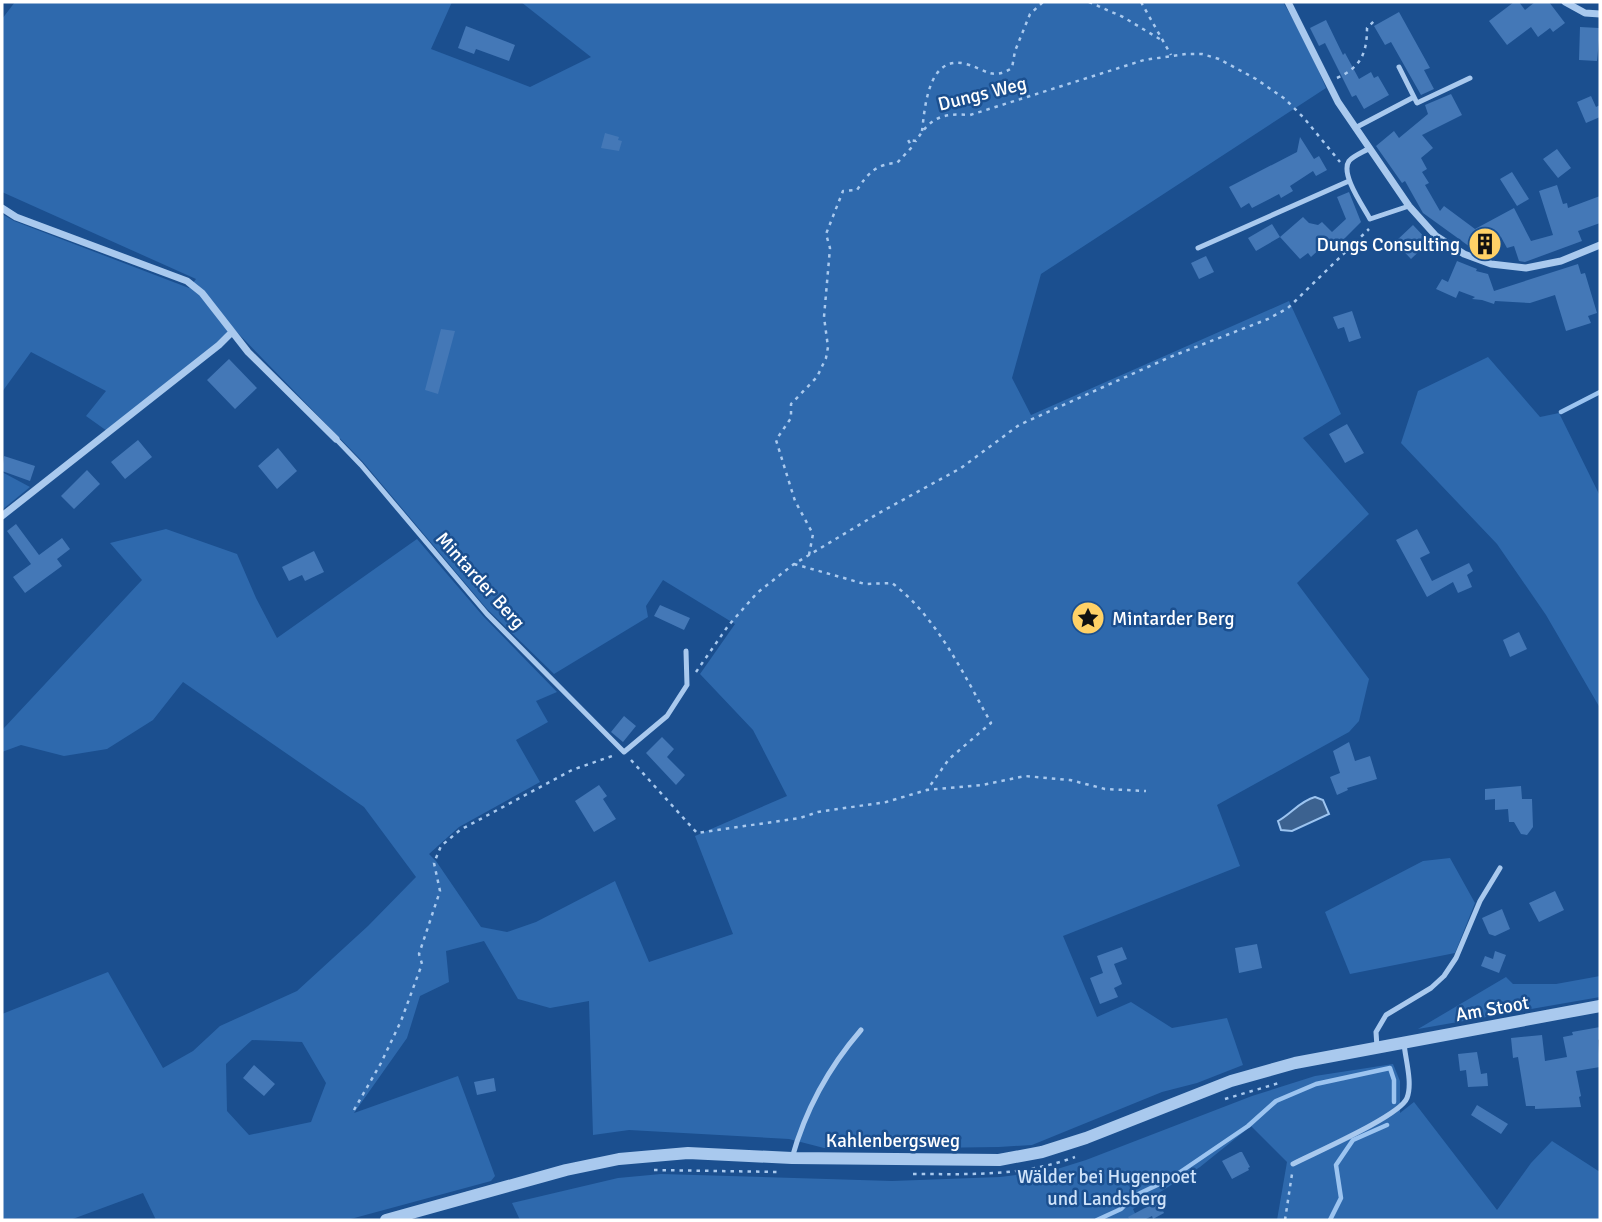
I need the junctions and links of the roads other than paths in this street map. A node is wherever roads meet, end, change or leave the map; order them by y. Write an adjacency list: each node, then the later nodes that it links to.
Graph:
1 (1288, 2): 7 (street)
2 (1565, 2): 3 (street)
3 (1600, 14)
4 (1399, 67): 6 (lane)
5 (1470, 78): 6 (lane)
6 (1414, 97): 7 (lane)
7 (1355, 128): 8 (street)
8 (1368, 149): 9 (lane); 10 (street)
9 (1349, 181): 10 (lane); 13 (lane)
10 (1409, 205): 12 (street)
11 (2, 208): 14 (street, Mintarder Berg)
12 (1600, 245)
13 (1198, 248)
14 (231, 333): 15 (street, Mintarder Berg); 16 (street)
15 (336, 439): 17 (lane, Mintarder Berg)
16 (2, 516)
17 (686, 651)
18 (1500, 868): 22 (lane)
19 (1600, 1006): 21 (street, Am Stoot)
20 (861, 1030): 23 (lane)
21 (1404, 1043): 22 (street, Am Stoot); 24 (lane)
22 (1383, 1046): 23 (street, Kahlenbergsweg)
23 (792, 1158): 25 (street, Kahlenbergsweg)
24 (1293, 1164)
25 (386, 1220)

